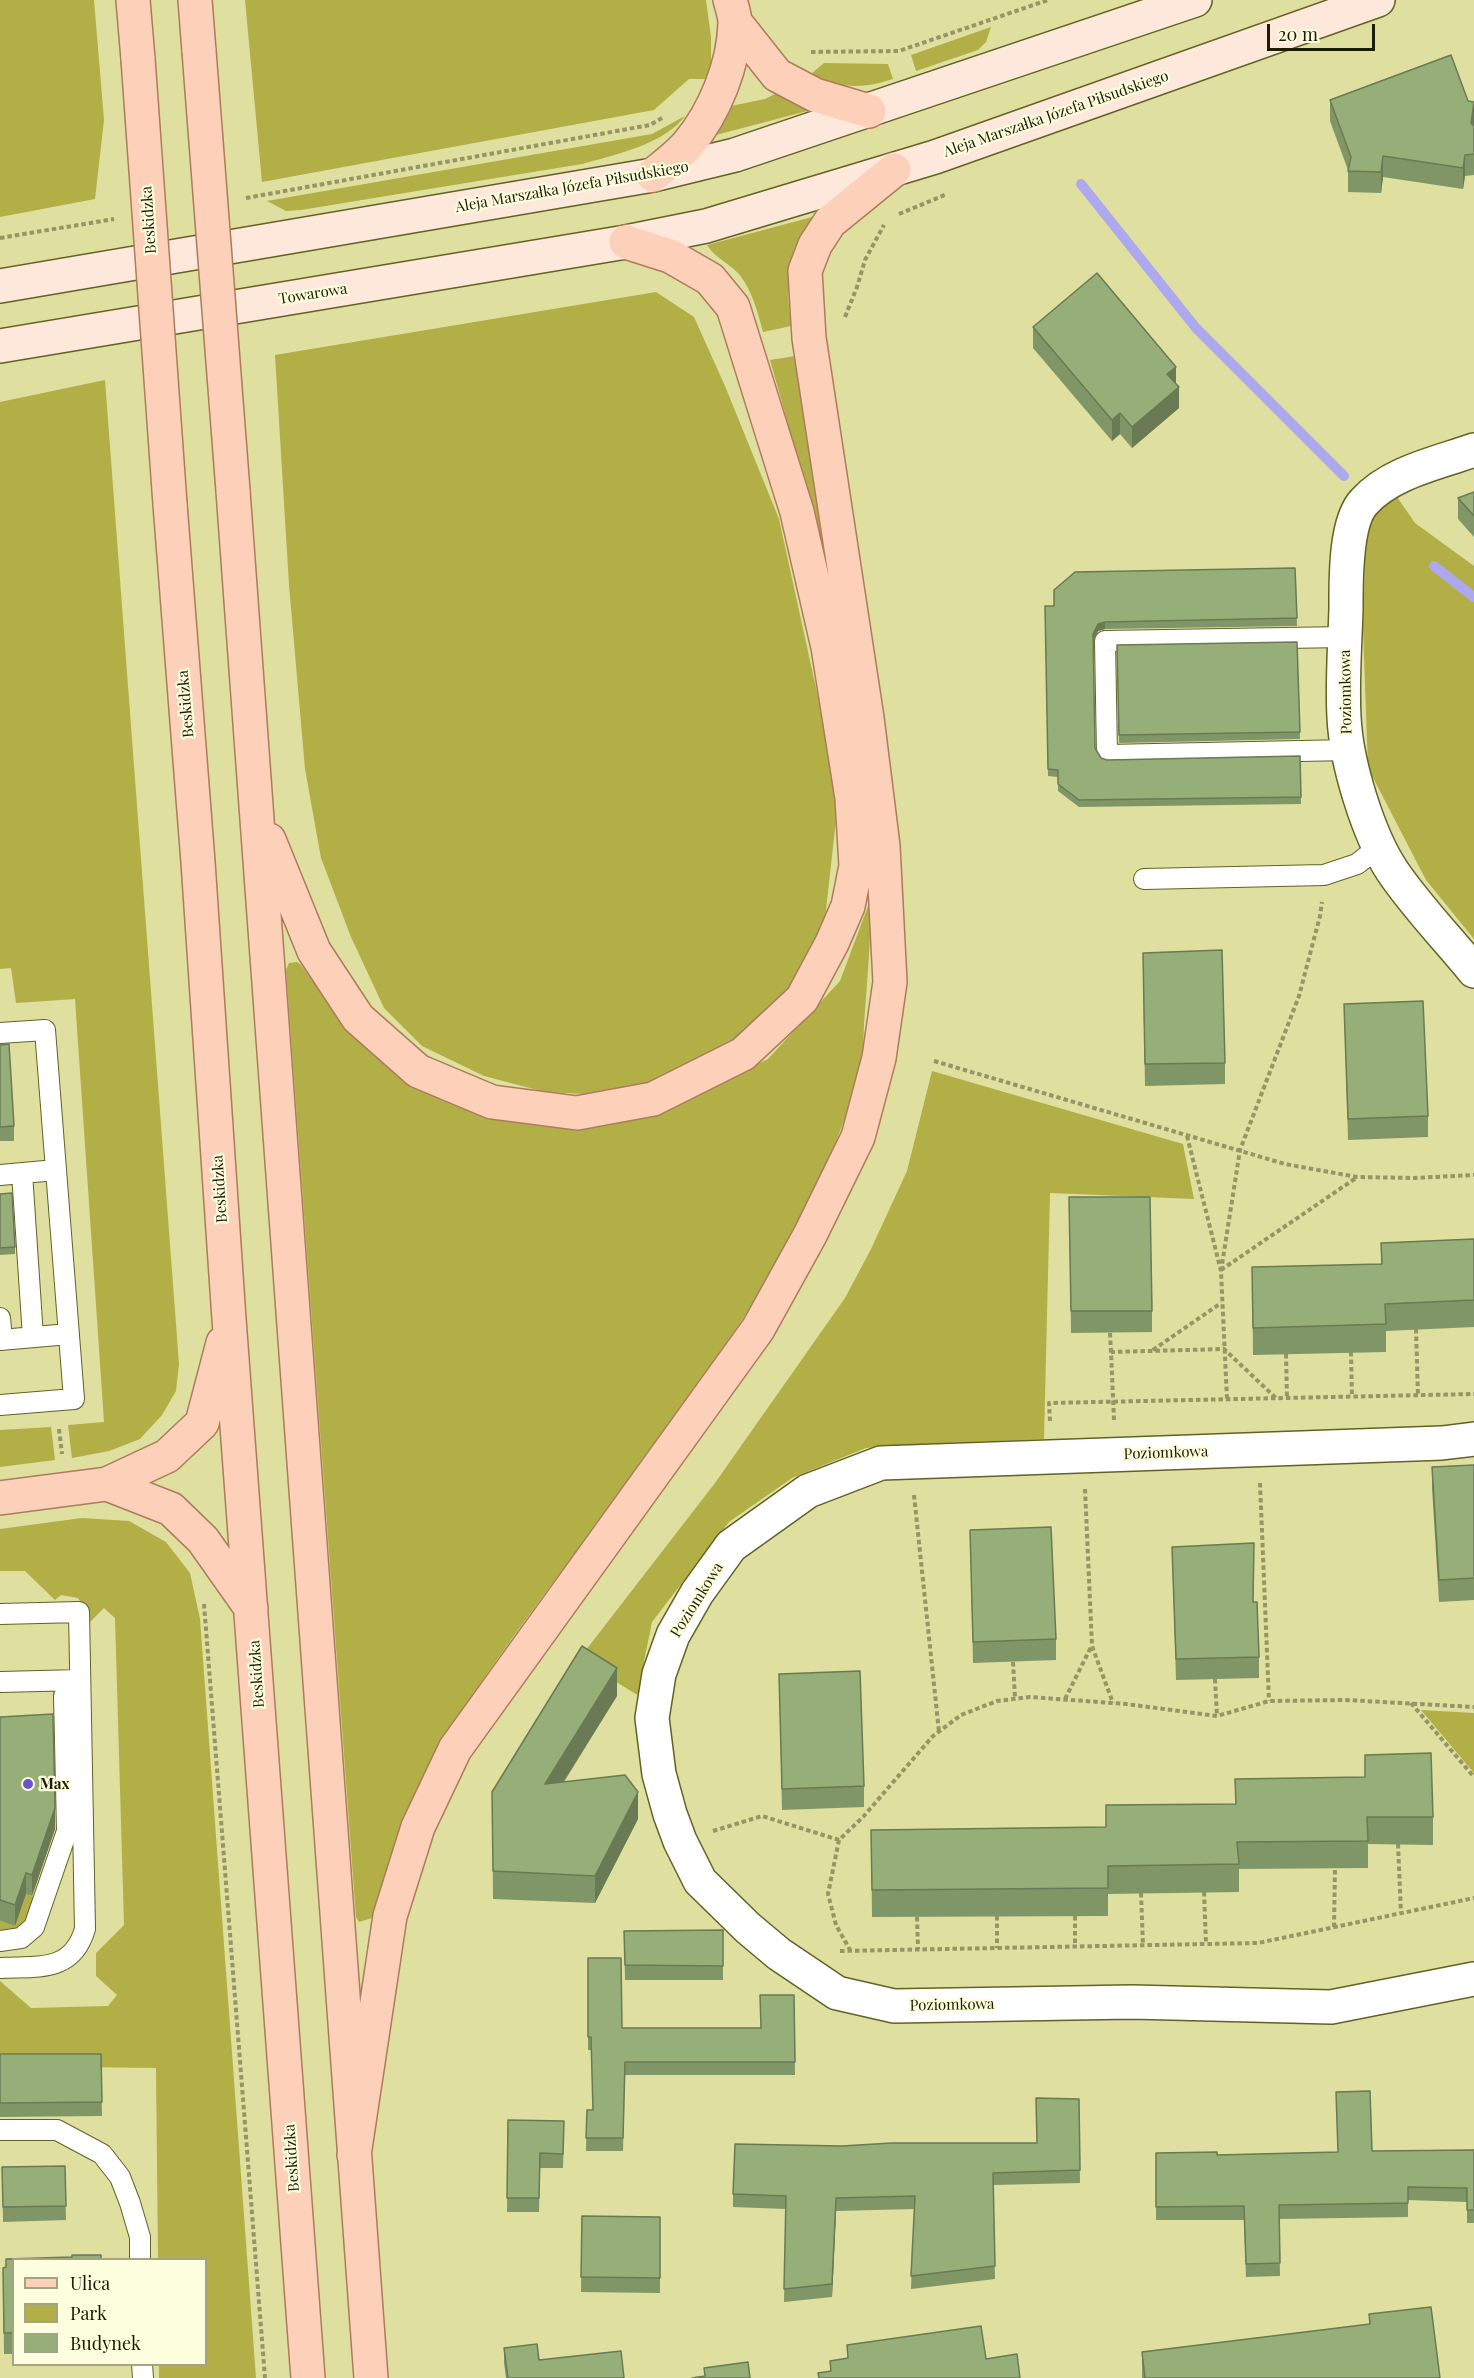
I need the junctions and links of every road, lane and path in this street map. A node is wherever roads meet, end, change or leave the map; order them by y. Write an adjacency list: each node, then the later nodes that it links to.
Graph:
1 (133, 0): 40 (main road, Beskidzka, bridge)
2 (195, 0): 23 (main road, bridge)
3 (1048, 0): 7 (path)
4 (1195, 0): 8 (main road, Aleja Marszałka Józefa Piłsudskiego)
5 (1378, 0): 10 (main road, Aleja Marszałka Józefa Piłsudskiego)
6 (732, 11): 7 (main road); 11 (main road)
7 (777, 75): 8 (main road)
8 (869, 111): 11 (main road, Aleja Marszałka Józefa Piłsudskiego)
9 (668, 113): 12 (path)
10 (894, 170): 16 (main road, Aleja Marszałka Józefa Piłsudskiego); 110 (main road)
11 (653, 175): 17 (main road, Aleja Marszałka Józefa Piłsudskiego)
12 (281, 192)
13 (947, 194): 14 (path)
14 (897, 215)
15 (887, 219): 18 (path)
16 (626, 242): 19 (main road, Towarowa); 23 (main road)
17 (0, 286)
18 (843, 322)
19 (0, 346)
20 (1474, 450): 21 (street, Poziomkowa)
21 (1345, 637): 22 (street, Poziomkowa); 22 (lane)
22 (1349, 750): 24 (street, Poziomkowa)
23 (258, 812): 110 (main road)
24 (1380, 846): 25 (lane); 27 (street, Poziomkowa)
25 (1144, 879)
26 (1321, 911): 31 (path)
27 (1474, 971)
28 (0, 1033): 32 (lane)
29 (934, 1061): 30 (path)
30 (1187, 1136): 31 (path); 37 (path)
31 (1240, 1150): 36 (path); 37 (path)
32 (56, 1170): 33 (lane); 43 (lane)
33 (22, 1173): 34 (lane); 44 (lane)
34 (0, 1175)
35 (1474, 1175): 36 (path)
36 (1357, 1177): 37 (path)
37 (1221, 1271): 38 (path)
38 (1222, 1302): 46 (path); 47 (path)
39 (0, 1318): 45 (lane)
40 (229, 1318): 67 (main road); 70 (main road, Beskidzka)
41 (1416, 1329): 52 (path)
42 (1110, 1333): 48 (path)
43 (69, 1334): 44 (lane); 58 (lane)
44 (33, 1337): 45 (lane)
45 (1, 1340)
46 (1224, 1349): 47 (path); 55 (path); 56 (path)
47 (1152, 1351): 48 (path)
48 (1111, 1352): 57 (path)
49 (1351, 1352): 53 (path)
50 (1286, 1354): 54 (path)
51 (1474, 1394): 52 (path)
52 (1418, 1396): 53 (path)
53 (1352, 1397): 54 (path)
54 (1287, 1398): 56 (path)
55 (1227, 1399): 56 (path); 57 (path)
56 (1277, 1399)
57 (1113, 1402): 59 (path); 60 (path)
58 (0, 1405)
59 (1114, 1422)
60 (1050, 1425)
61 (58, 1426): 65 (path)
62 (1474, 1439): 63 (street, Poziomkowa)
63 (1259, 1449): 64 (street, Poziomkowa); 79 (path)
64 (1084, 1455): 66 (street, Poziomkowa); 72 (path)
65 (62, 1457)
66 (910, 1461): 84 (path); 88 (street, Poziomkowa)
67 (107, 1484): 68 (main road); 70 (main road)
68 (0, 1498)
69 (204, 1601): 112 (path)
70 (252, 1610): 113 (main road, Beskidzka)
71 (0, 1614): 75 (lane)
72 (1092, 1647): 78 (path); 80 (path)
73 (1013, 1662): 77 (path)
74 (1215, 1678): 83 (path)
75 (80, 1680): 76 (lane); 86 (lane)
76 (0, 1682)
77 (1015, 1698): 78 (path); 84 (path)
78 (1065, 1699): 80 (path)
79 (1269, 1701): 81 (path); 83 (path)
80 (1113, 1703): 83 (path)
81 (1411, 1703): 82 (path); 85 (path)
82 (1474, 1707)
83 (1217, 1716)
84 (939, 1732): 87 (path)
85 (1474, 1777)
86 (75, 1821): 99 (lane); 107 (lane)
87 (838, 1840): 88 (path); 105 (path)
88 (680, 1841): 108 (street, Poziomkowa)
89 (1398, 1844): 94 (path)
90 (1335, 1868): 98 (path)
91 (1204, 1892): 100 (path)
92 (1141, 1893): 101 (path)
93 (1474, 1898): 94 (path)
94 (1401, 1913): 98 (path)
95 (997, 1916): 103 (path)
96 (1075, 1916): 102 (path)
97 (917, 1917): 104 (path)
98 (1334, 1927): 100 (path)
99 (0, 1941)
100 (1206, 1944): 101 (path)
101 (1143, 1945): 102 (path)
102 (1075, 1946): 103 (path)
103 (997, 1948): 104 (path)
104 (918, 1949): 105 (path)
105 (850, 1950): 106 (path)
106 (838, 1951)
107 (0, 1968)
108 (1474, 1979)
109 (0, 2130): 111 (lane)
110 (354, 2155): 114 (main road)
111 (140, 2258)
112 (265, 2378)
113 (308, 2378)
114 (371, 2378)

